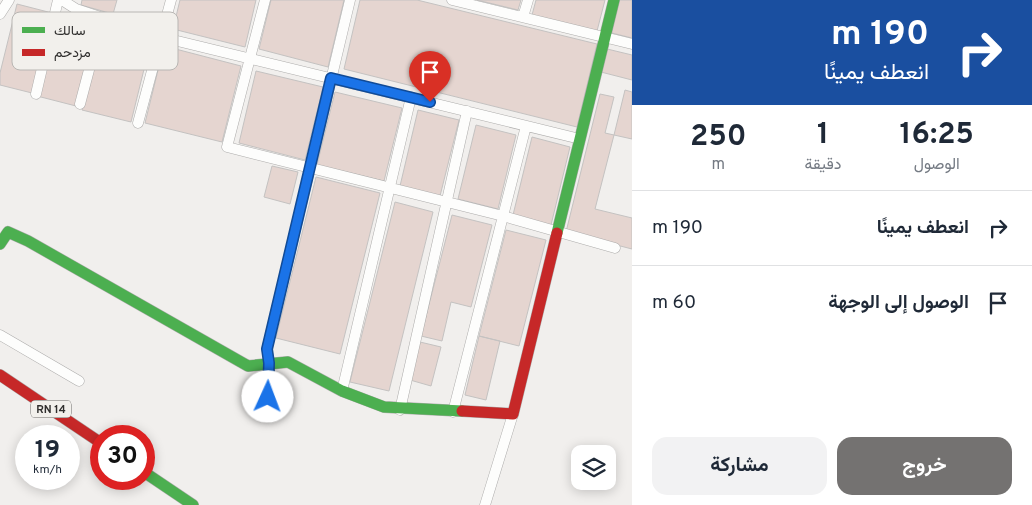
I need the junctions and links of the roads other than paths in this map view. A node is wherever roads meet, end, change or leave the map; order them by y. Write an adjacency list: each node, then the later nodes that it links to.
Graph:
1 (10, 0): 10 (street)
2 (62, 0): 8 (street)
3 (265, 0): 15 (street)
4 (350, 0): 19 (street)
5 (452, 0): 11 (street)
6 (528, 0): 11 (street)
7 (614, 0): 12 (street)
8 (77, 4): 9 (street)
9 (93, 12)
10 (0, 14)
11 (523, 17): 12 (street)
12 (604, 38): 14 (street); 26 (street)
13 (178, 41): 15 (street)
14 (632, 44)
15 (250, 58): 19 (street); 27 (street)
16 (42, 70): 20 (street)
17 (89, 70): 22 (street)
18 (152, 70): 24 (street)
19 (331, 78): 21 (street); 27 (street)
20 (36, 94)
21 (411, 98): 23 (street); 28 (street)
22 (80, 104)
23 (467, 112): 25 (street); 29 (street)
24 (138, 123)
25 (526, 126): 26 (street); 30 (street)
26 (580, 139): 31 (street)
27 (310, 167): 28 (street); 35 (street)
28 (390, 187): 29 (street); 38 (street)
29 (447, 202): 30 (street); 39 (street)
30 (503, 216): 31 (street); 40 (street)
31 (557, 231): 33 (street); 42 (street)
32 (0, 244): 35 (street)
33 (615, 248)
34 (0, 336): 37 (street)
35 (269, 363): 38 (street); 41 (street)
36 (0, 375): 43 (street, RN 14)
37 (79, 381)
38 (342, 391): 39 (street)
39 (400, 410): 40 (street)
40 (453, 412): 42 (street)
41 (267, 414)
42 (513, 414): 46 (street)
43 (90, 436)
44 (155, 479): 45 (street)
45 (193, 505)
46 (485, 505)

